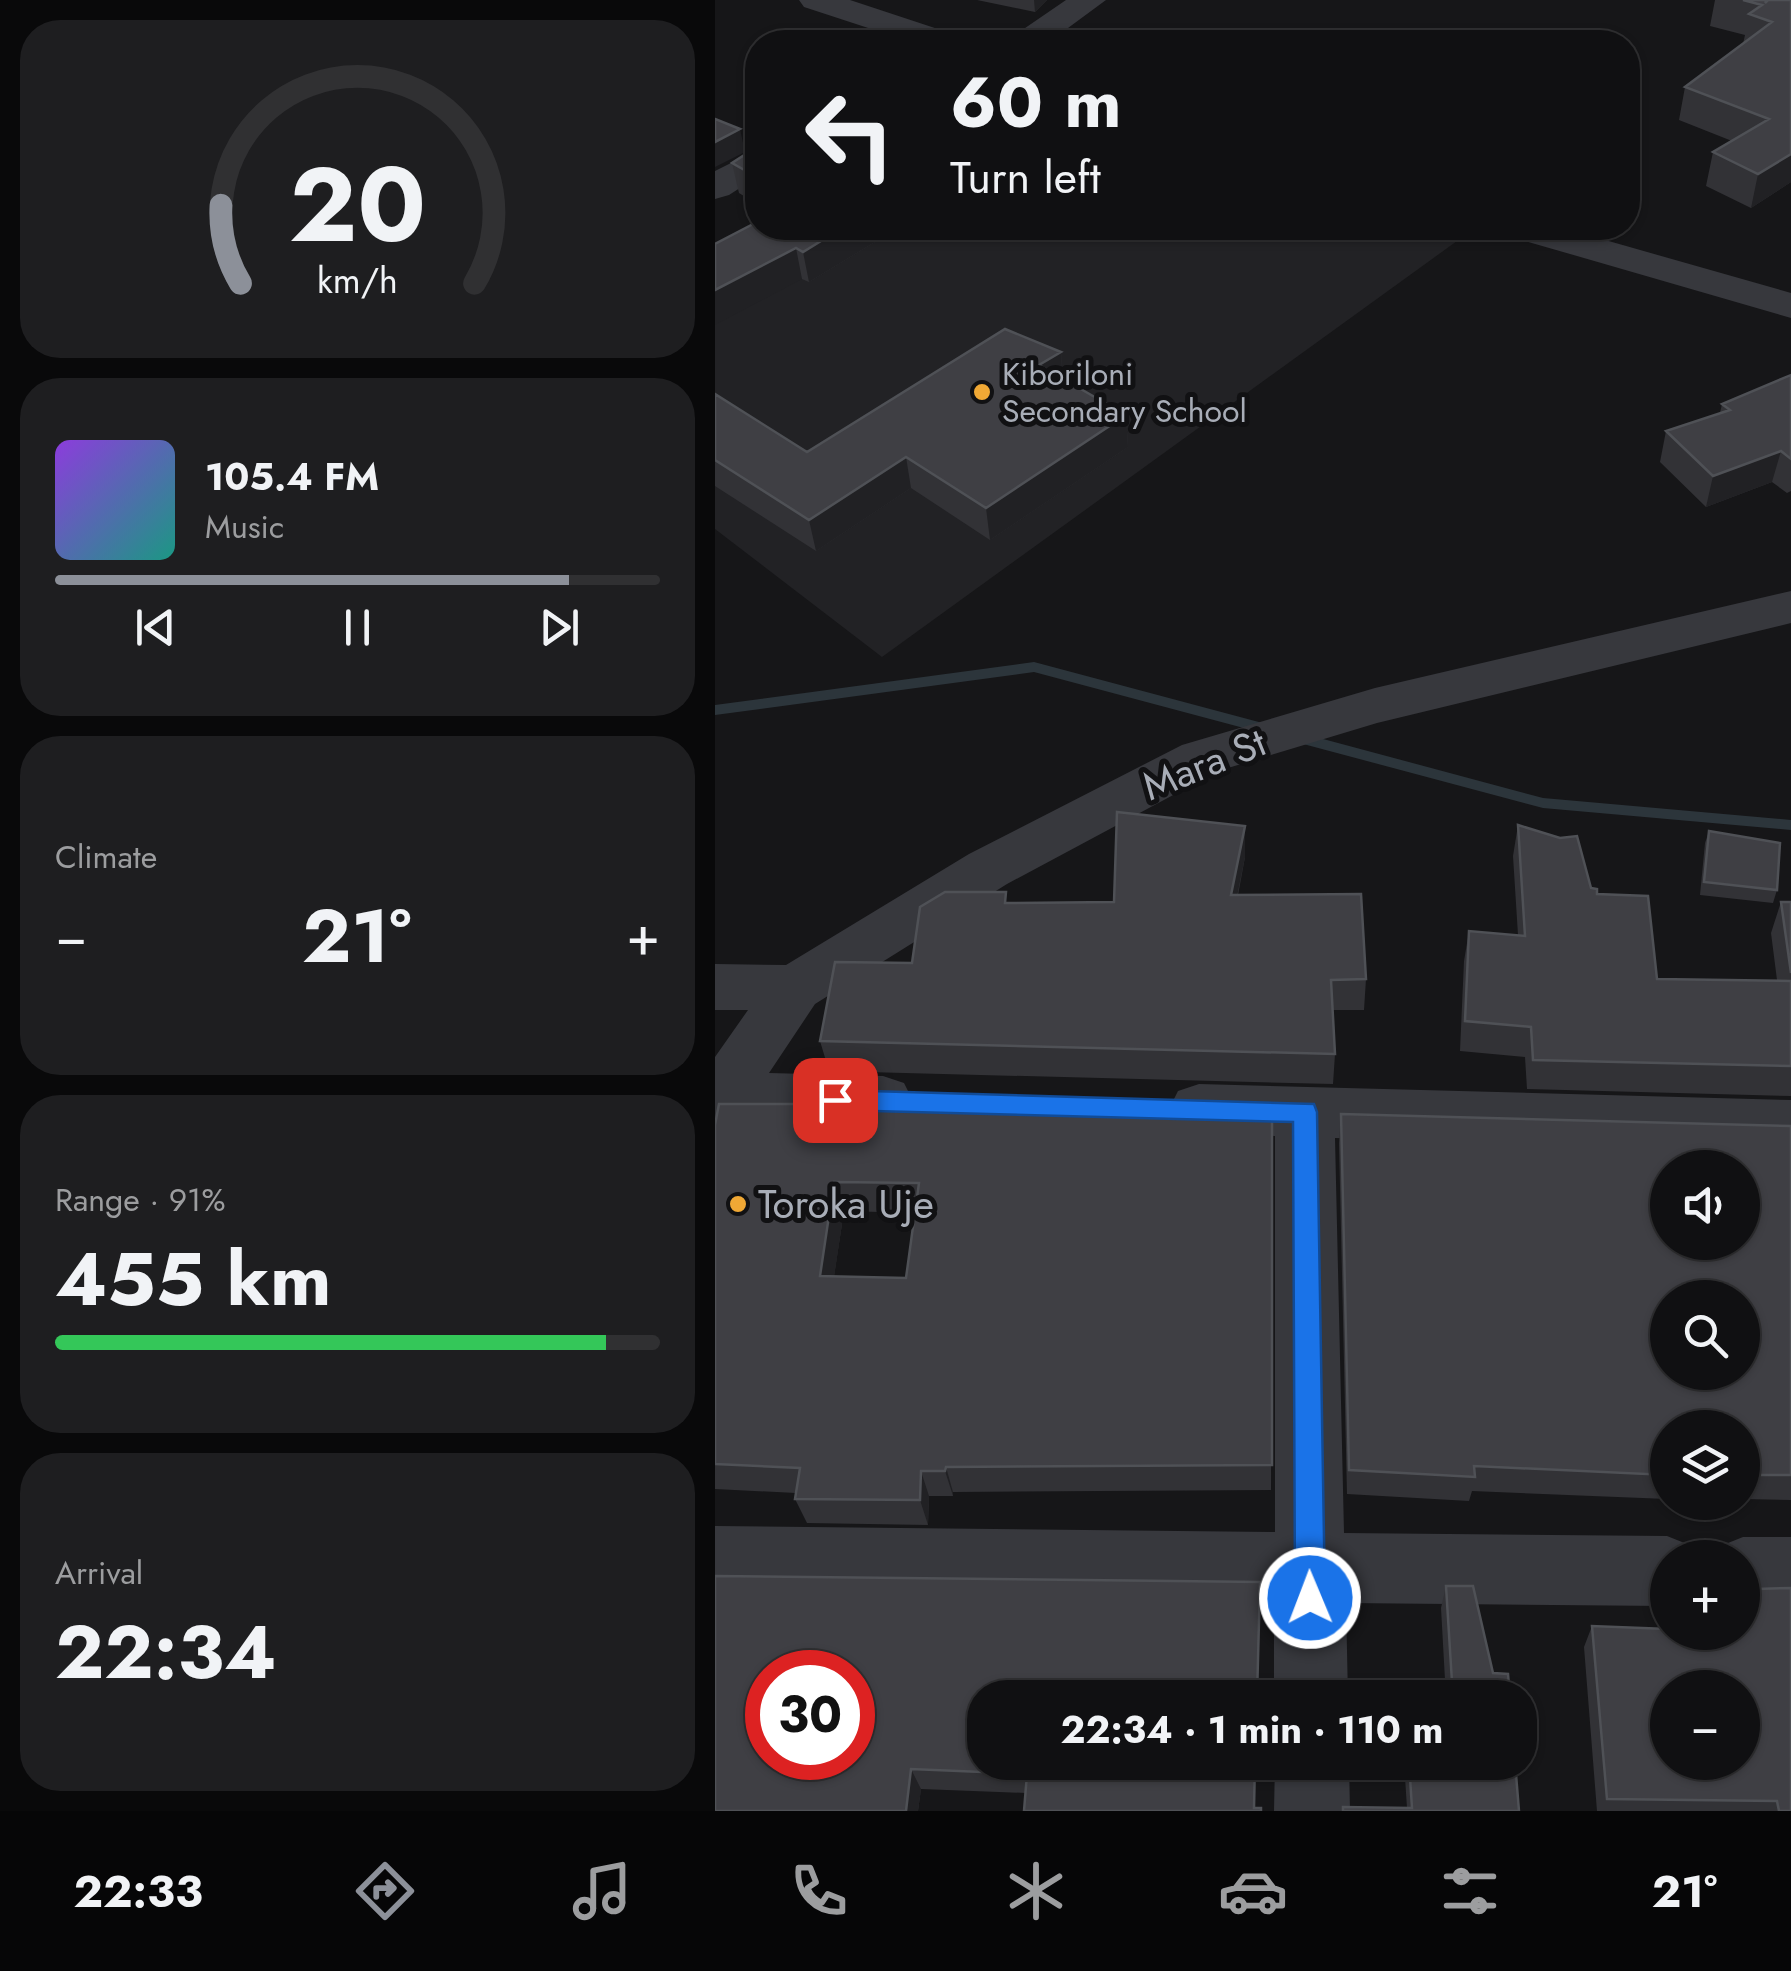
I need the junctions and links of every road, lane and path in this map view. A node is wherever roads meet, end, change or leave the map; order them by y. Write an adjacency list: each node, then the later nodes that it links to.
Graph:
1 (816, 0): 3 (street)
2 (1089, 0): 4 (street)
3 (907, 30)
4 (1045, 30)
5 (745, 168): 6 (street)
6 (715, 187)
7 (1563, 240): 8 (street)
8 (1791, 306)
9 (1790, 608): 11 (street, Mara St)
10 (715, 987): 11 (street)
11 (795, 988): 12 (street, Mara St)
12 (717, 1101): 13 (street)
13 (933, 1102)
14 (1149, 1108): 15 (street)
15 (1305, 1112): 16 (street); 18 (street)
16 (1791, 1126)
17 (715, 1561): 18 (street)
18 (1309, 1565): 19 (street); 22 (street)
19 (1650, 1570)
20 (1760, 1572): 21 (street)
21 (1791, 1572)
22 (1311, 1680)
23 (1312, 1780): 24 (street)
24 (1312, 1811)

